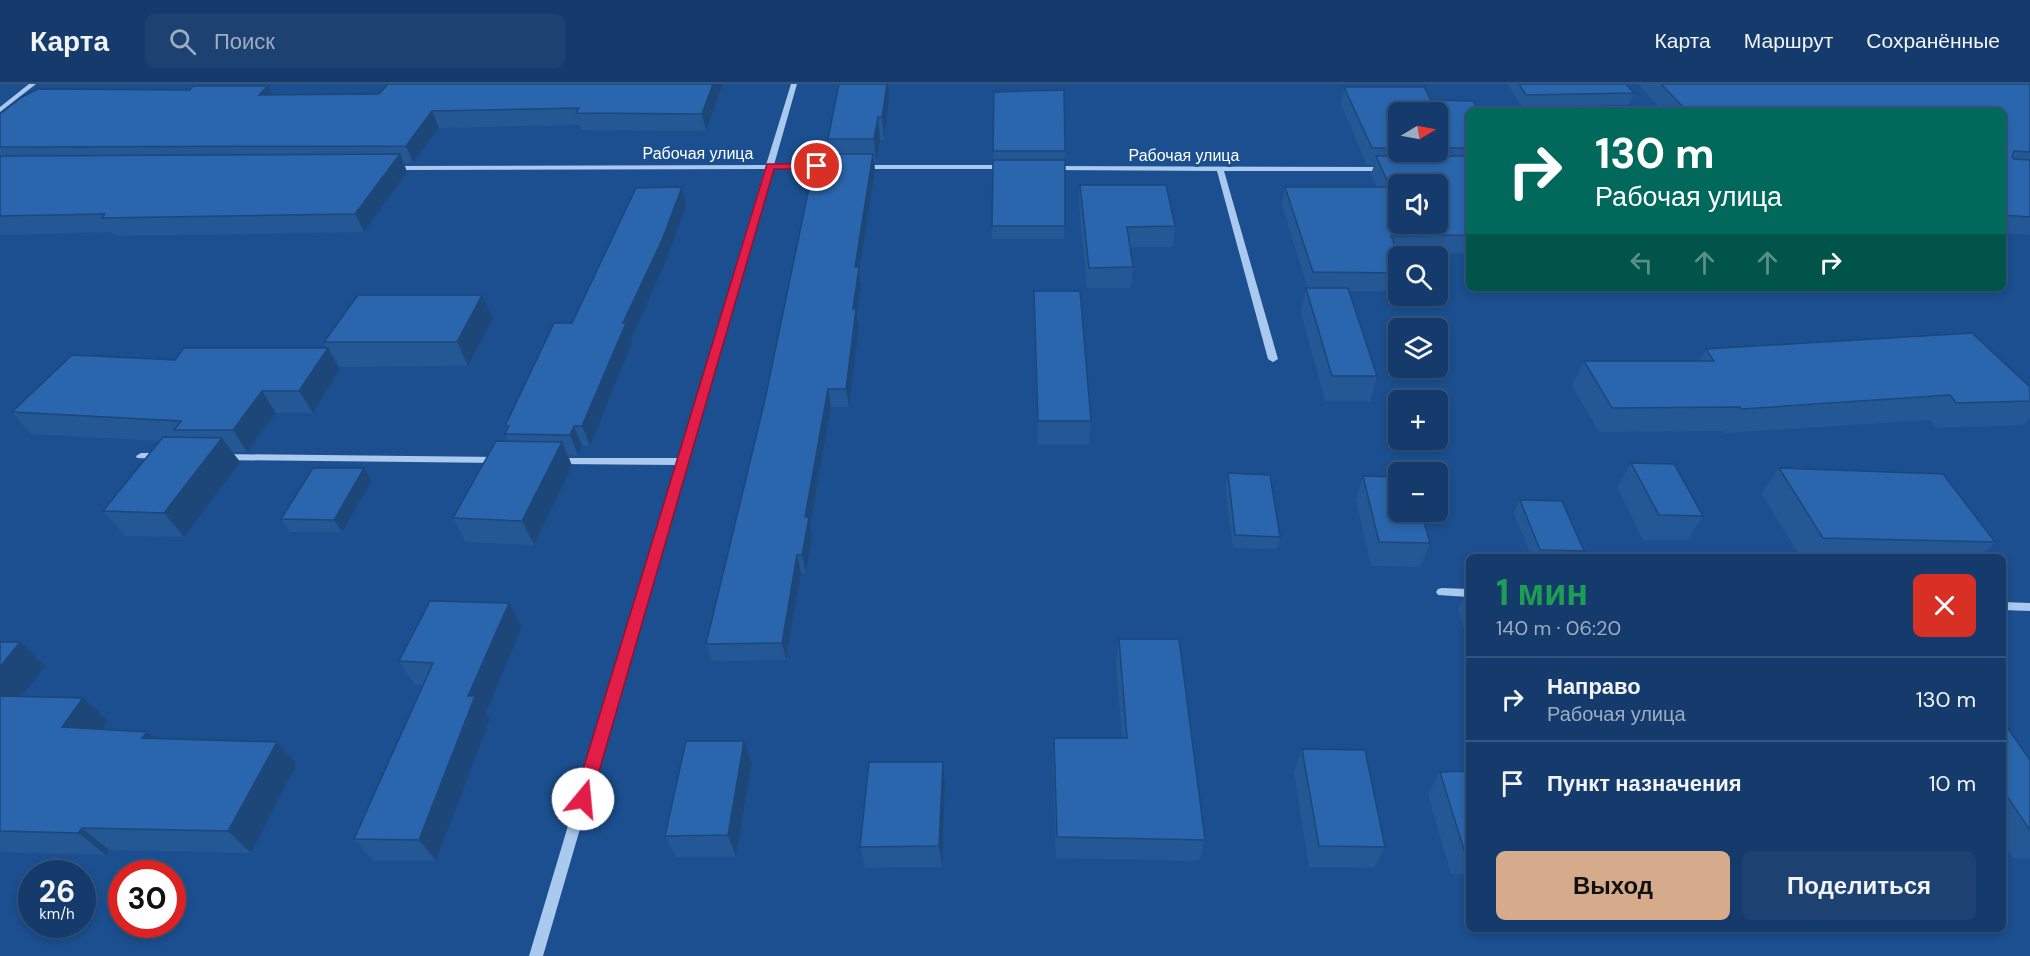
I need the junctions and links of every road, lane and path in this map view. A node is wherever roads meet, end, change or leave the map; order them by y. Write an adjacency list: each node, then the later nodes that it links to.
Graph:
1 (33, 84): 3 (street)
2 (794, 84): 4 (street)
3 (0, 110)
4 (770, 166): 5 (street, Рабочая улица); 7 (street, Рабочая улица); 18 (street)
5 (841, 167)
6 (853, 167): 8 (street)
7 (379, 168)
8 (1018, 168)
9 (1042, 168): 10 (street, Рабочая улица)
10 (1220, 168): 11 (street, Рабочая улица); 12 (street)
11 (1397, 169)
12 (1273, 360)
13 (141, 456): 14 (street)
14 (177, 456)
15 (212, 457): 16 (street)
16 (506, 460)
17 (542, 461): 18 (street)
18 (683, 462): 23 (street)
19 (1442, 592): 20 (street)
20 (1466, 593)
21 (2006, 606): 22 (street)
22 (2030, 607)
23 (536, 956)

